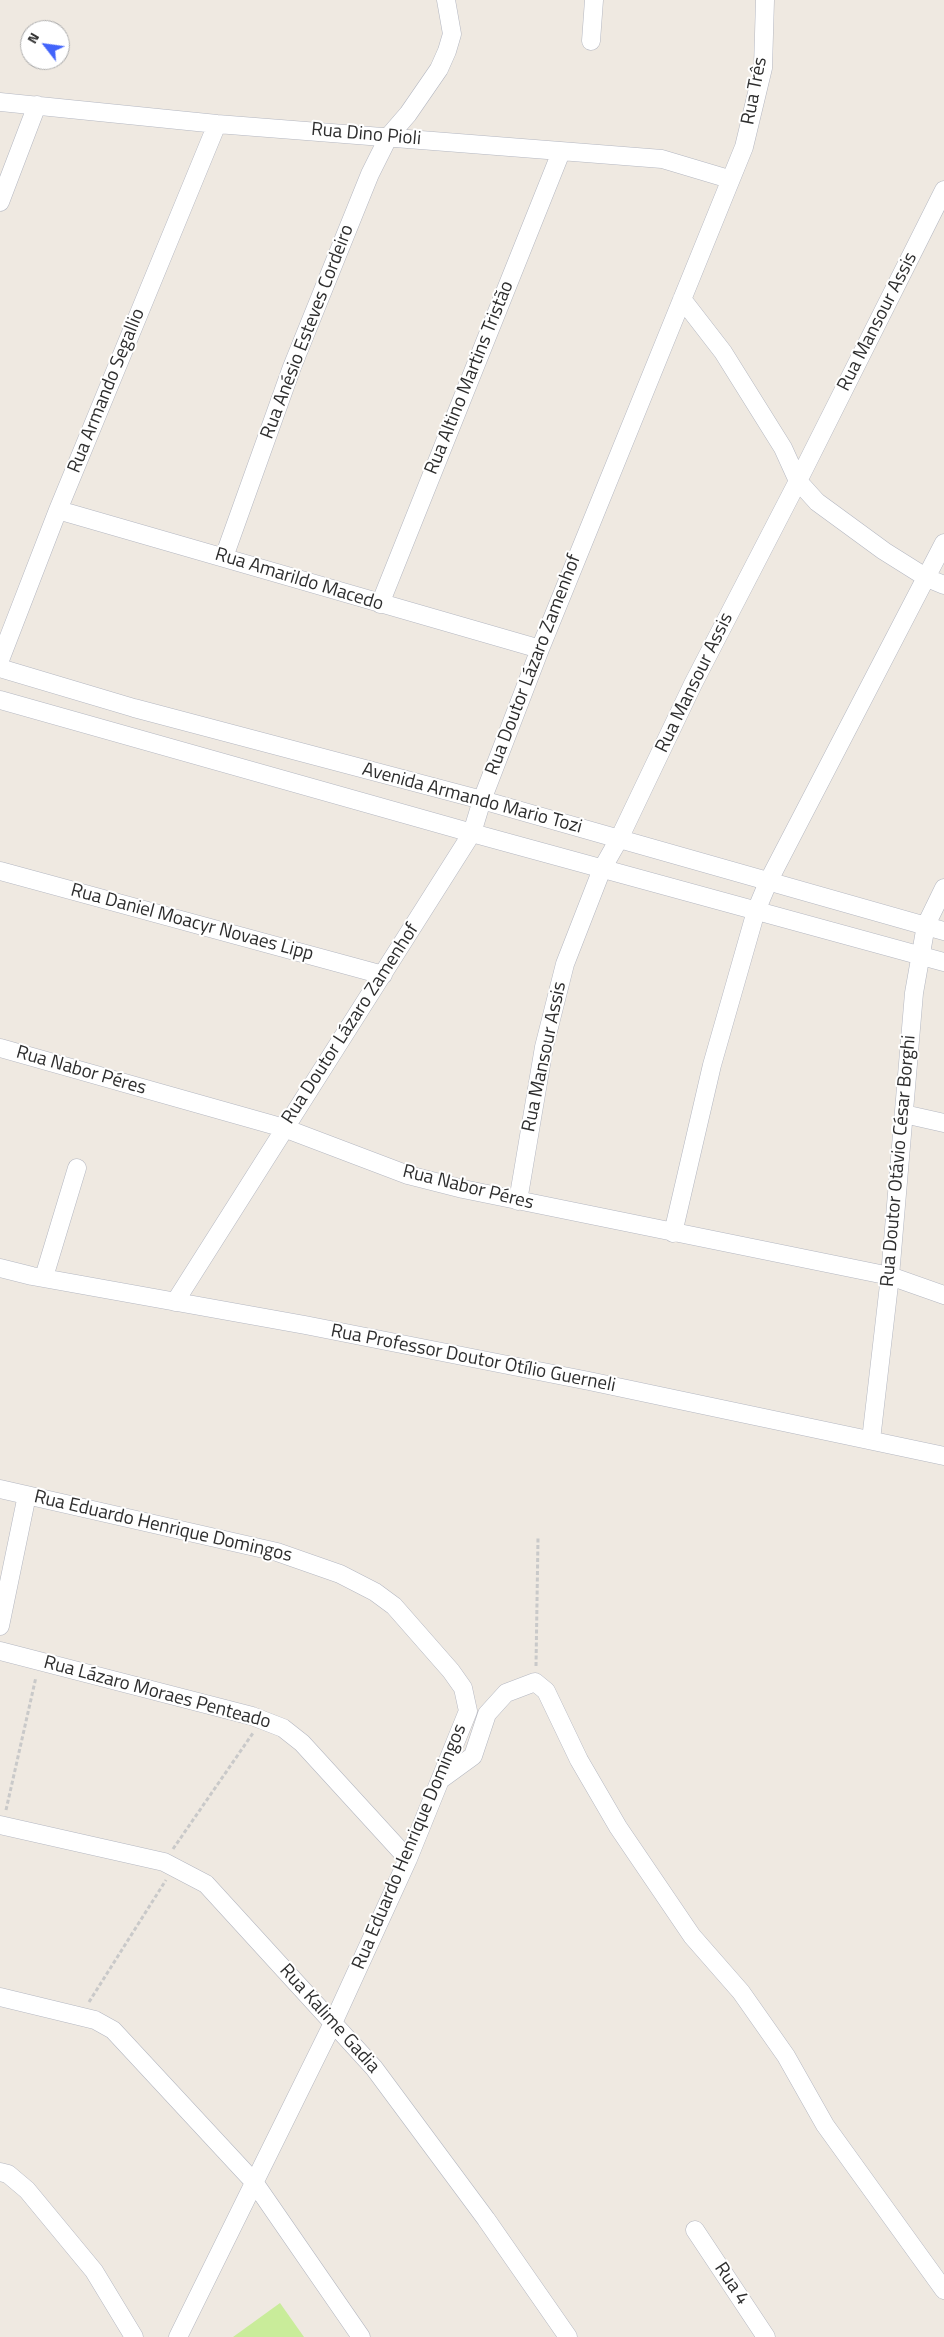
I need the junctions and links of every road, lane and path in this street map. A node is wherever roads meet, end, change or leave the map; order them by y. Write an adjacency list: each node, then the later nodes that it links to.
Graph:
1 (446, 0): 8 (street, Rua Anésio Esteves Cordeiro)
2 (594, 0): 4 (street)
3 (765, 0): 10 (street, Rua Três)
4 (591, 41)
5 (0, 102): 6 (street, Rua Dino Pioli)
6 (37, 105): 7 (street, Rua Dino Pioli); 12 (street)
7 (217, 124): 8 (street, Rua Dino Pioli); 15 (street, Rua Armando Segallio)
8 (389, 136): 9 (street, Rua Dino Pioli); 17 (street, Rua Anésio Esteves Cordeiro)
9 (561, 152): 10 (street, Rua Dino Pioli); 20 (street, Rua Altino Martins Tristão)
10 (729, 179): 13 (street, Rua Doutor Lázaro Zamenhof)
11 (944, 190): 14 (street, Rua Mansour Assis)
12 (0, 202)
13 (682, 299): 14 (street); 21 (street, Rua Doutor Lázaro Zamenhof)
14 (798, 481): 18 (street); 27 (street, Rua Mansour Assis)
15 (58, 510): 17 (street, Rua Amarildo Macedo); 22 (street, Rua Armando Segallio)
16 (944, 543): 18 (street)
17 (224, 557): 20 (street, Rua Amarildo Macedo)
18 (927, 578): 19 (street); 30 (street)
19 (944, 585)
20 (380, 604): 21 (street, Rua Amarildo Macedo)
21 (540, 649): 25 (street, Rua Doutor Lázaro Zamenhof)
22 (0, 660)
23 (0, 668): 25 (street, Avenida Armando Mario Tozi)
24 (0, 700): 26 (street, Avenida Armando Mario Tozi)
25 (482, 800): 26 (street, Rua Doutor Lázaro Zamenhof); 27 (street, Avenida Armando Mario Tozi)
26 (472, 833): 28 (street, Avenida Armando Mario Tozi); 37 (street, Rua Doutor Lázaro Zamenhof)
27 (619, 840): 28 (street, Rua Mansour Assis); 30 (street, Avenida Armando Mario Tozi)
28 (602, 869): 32 (street, Avenida Armando Mario Tozi); 43 (street, Rua Mansour Assis)
29 (0, 871): 37 (street, Rua Daniel Moacyr Novaes Lipp)
30 (769, 880): 32 (street); 33 (street, Avenida Armando Mario Tozi)
31 (944, 888): 33 (street, Rua Doutor Otávio César Borghi)
32 (756, 910): 35 (street, Avenida Armando Mario Tozi); 44 (street)
33 (926, 924): 34 (street, Avenida Armando Mario Tozi); 35 (street, Rua Doutor Otávio César Borghi)
34 (944, 931)
35 (920, 954): 36 (street, Avenida Armando Mario Tozi); 39 (street, Rua Doutor Otávio César Borghi)
36 (944, 962)
37 (383, 975): 41 (street, Rua Doutor Lázaro Zamenhof)
38 (0, 1048): 41 (street, Rua Nabor Péres)
39 (904, 1114): 40 (street); 46 (street, Rua Doutor Otávio César Borghi)
40 (944, 1123)
41 (284, 1128): 43 (street, Rua Nabor Péres); 49 (street, Rua Doutor Lázaro Zamenhof)
42 (76, 1168): 47 (street)
43 (518, 1201): 44 (street, Rua Nabor Péres)
44 (673, 1233): 46 (street, Rua Nabor Péres)
45 (0, 1268): 47 (street, Rua Professor Doutor Otílio Guerneli)
46 (890, 1276): 48 (street, Rua Nabor Péres); 50 (street, Rua Doutor Otávio César Borghi)
47 (44, 1277): 49 (street, Rua Professor Doutor Otílio Guerneli)
48 (944, 1295)
49 (176, 1302): 50 (street, Rua Professor Doutor Otílio Guerneli)
50 (871, 1440): 51 (street, Rua Professor Doutor Otílio Guerneli)
51 (944, 1456)
52 (0, 1489): 53 (street, Rua Eduardo Henrique Domingos)
53 (26, 1495): 55 (street); 60 (street, Rua Eduardo Henrique Domingos)
54 (538, 1538): 58 (path)
55 (0, 1626)
56 (0, 1651): 57 (street, Rua Lázaro Moraes Penteado)
57 (39, 1661): 59 (street, Rua Lázaro Moraes Penteado); 61 (path)
58 (536, 1682): 60 (street); 70 (street)
59 (262, 1720): 62 (street, Rua Lázaro Moraes Penteado); 63 (path)
60 (440, 1780): 62 (street, Rua Eduardo Henrique Domingos)
61 (1, 1825): 63 (street, Rua Kalime Gadia)
62 (408, 1859): 66 (street, Rua Eduardo Henrique Domingos)
63 (169, 1865): 65 (path); 66 (street, Rua Kalime Gadia)
64 (0, 1997): 65 (street)
65 (81, 2016): 68 (street)
66 (333, 2023): 68 (street, Rua Eduardo Henrique Domingos); 74 (street, Rua Kalime Gadia)
67 (0, 2172): 71 (street)
68 (254, 2182): 72 (street, Rua Eduardo Henrique Domingos); 73 (street)
69 (695, 2230): 75 (street, Rua 4)
70 (944, 2290)
71 (134, 2337)
72 (178, 2337)
73 (360, 2337)
74 (568, 2337)
75 (766, 2337)

